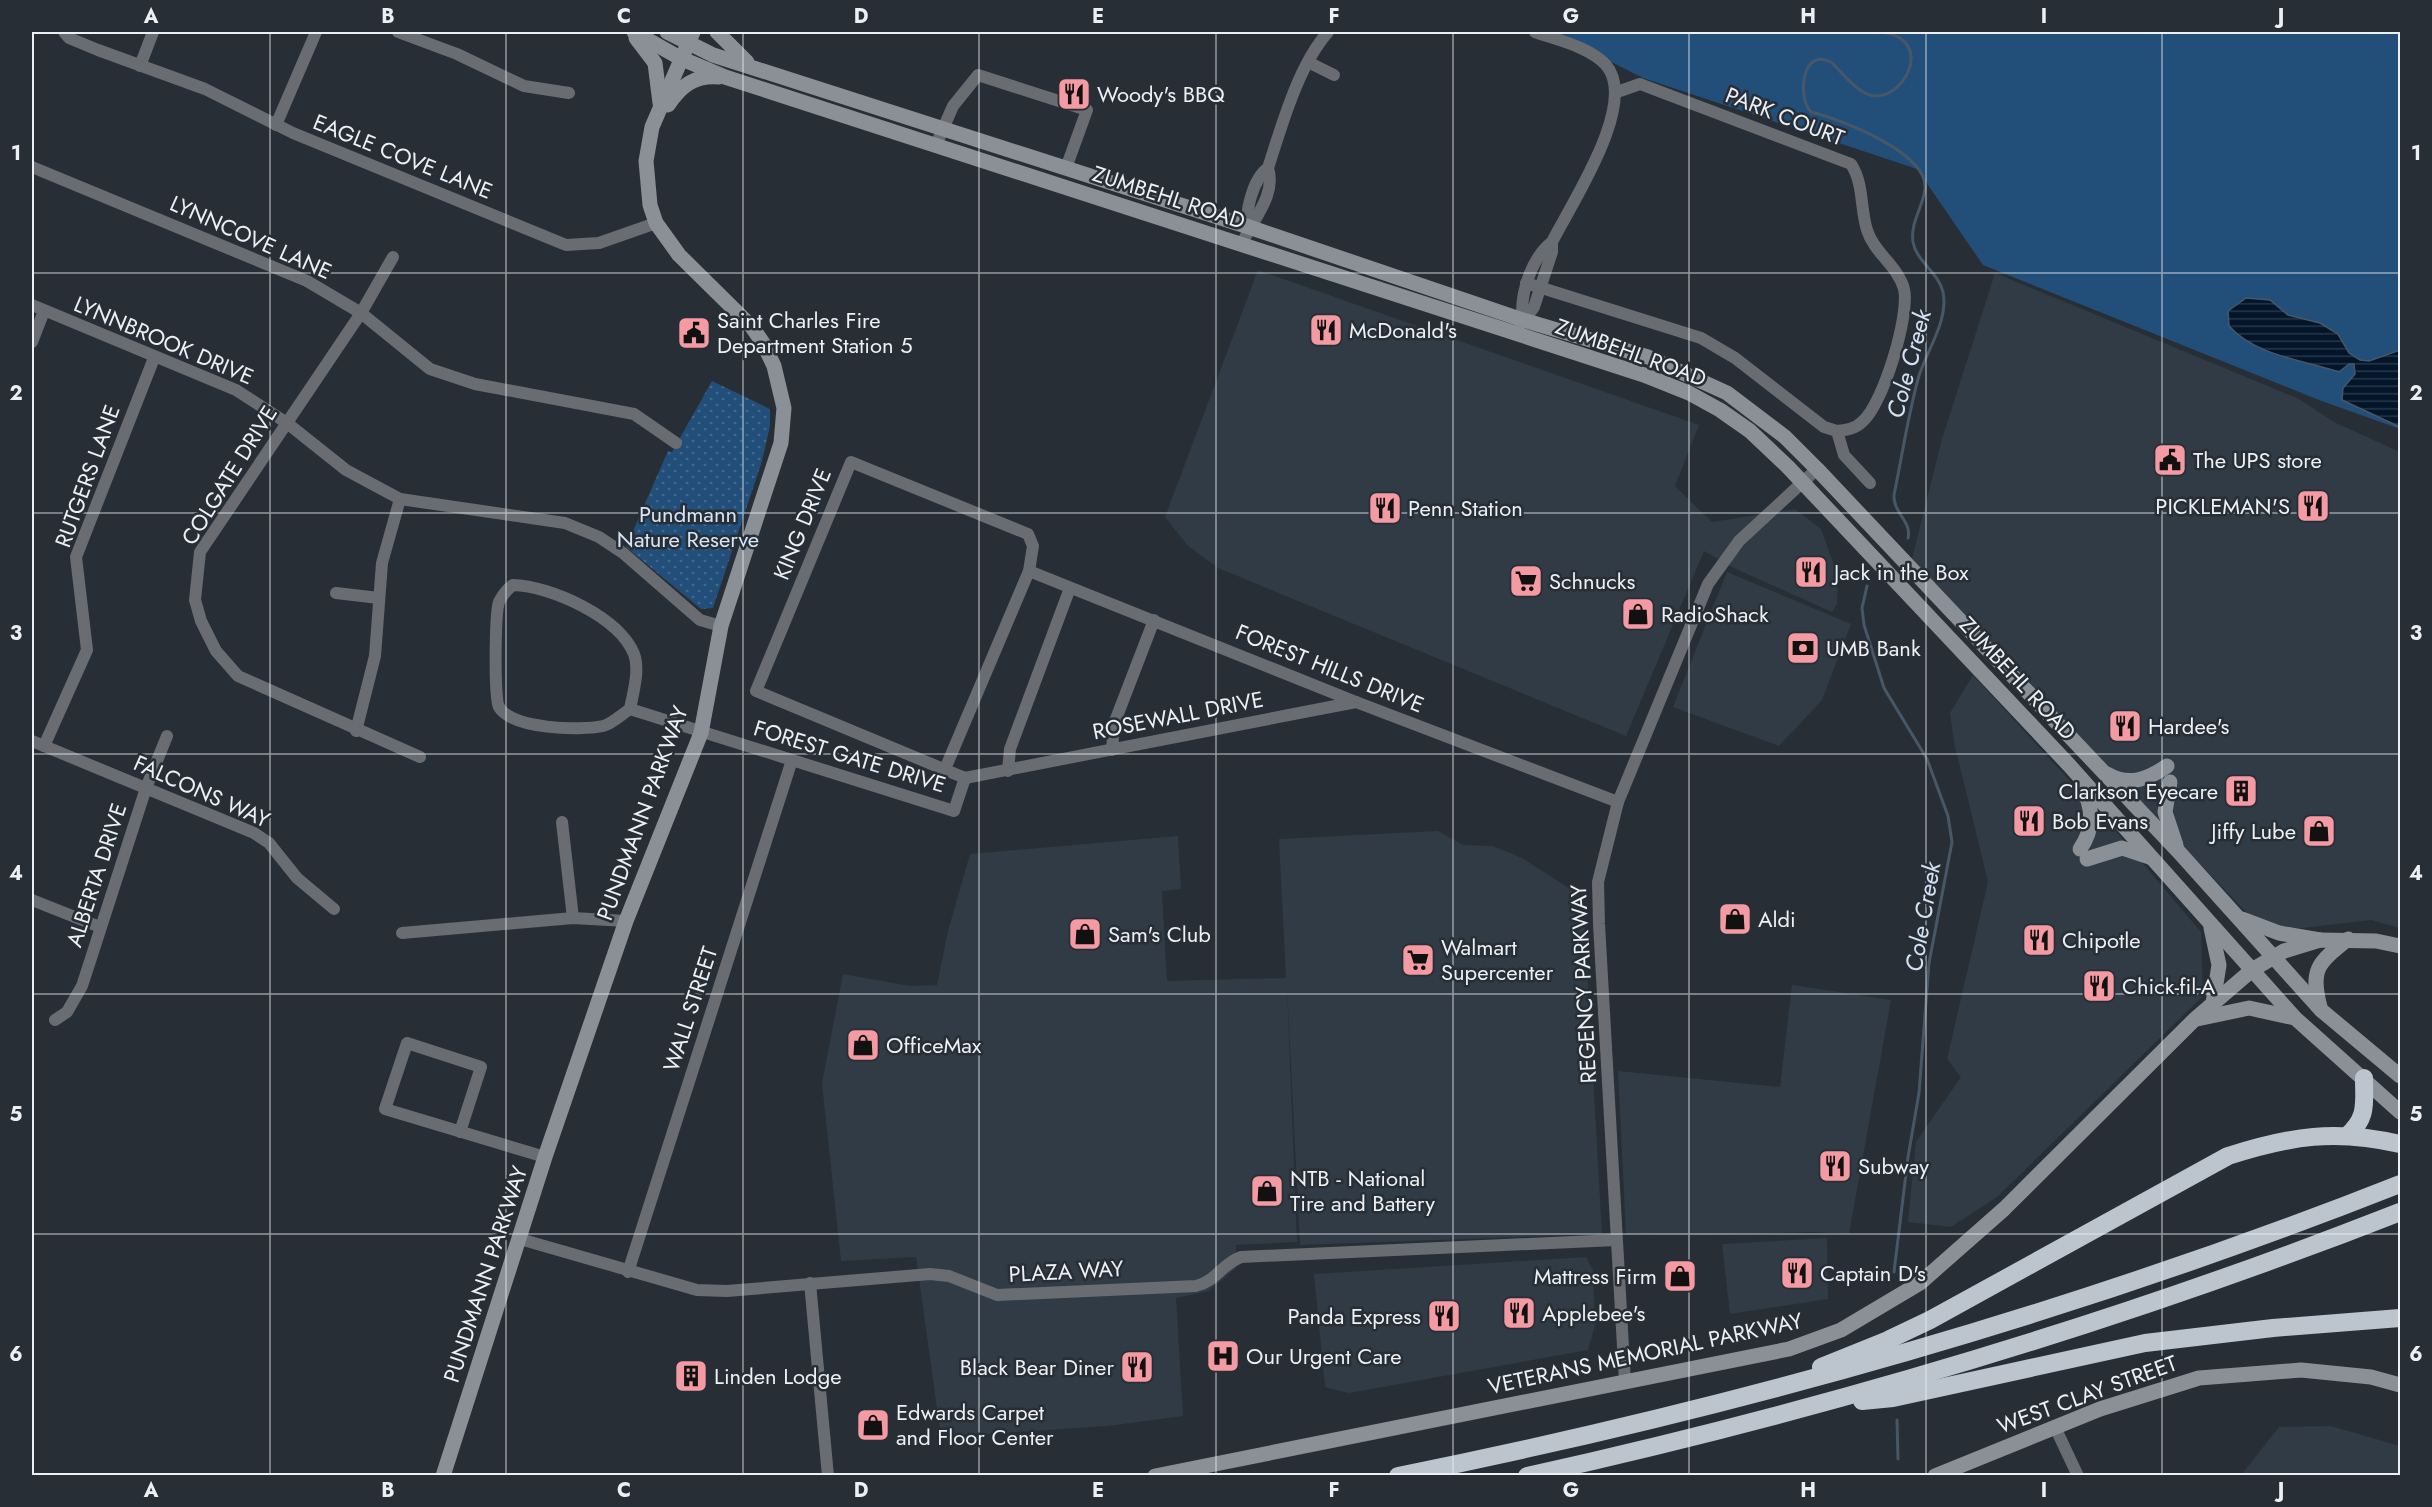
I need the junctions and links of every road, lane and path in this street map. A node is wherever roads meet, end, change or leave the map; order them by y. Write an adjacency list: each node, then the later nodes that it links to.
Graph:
1 (64, 32): 12 (street, EAGLE COVE LANE)
2 (153, 32): 12 (street)
3 (316, 32): 19 (street)
4 (398, 32): 17 (street)
5 (632, 32): 10 (main road, ZUMBEHL ROAD); 18 (main road)
6 (667, 32): 10 (main road, ZUMBEHL ROAD)
7 (717, 32): 13 (main road)
8 (1328, 32): 11 (street)
9 (1535, 32): 16 (street)
10 (687, 44): 13 (main road, ZUMBEHL ROAD); 15 (main road, ZUMBEHL ROAD); 18 (main road, PUNDMANN PARKWAY)
11 (1308, 62): 14 (street); 26 (street)
12 (140, 66): 19 (street, EAGLE COVE LANE)
13 (754, 68): 21 (main road, ZUMBEHL ROAD)
14 (1334, 75)
15 (725, 77): 20 (main road); 22 (main road, ZUMBEHL ROAD)
16 (1617, 92): 27 (street); 40 (street, PARK COURT)
17 (569, 93)
18 (660, 109): 20 (main road, PUNDMANN PARKWAY)
19 (276, 125): 25 (street, EAGLE COVE LANE)
20 (652, 127): 25 (main road, PUNDMANN PARKWAY)
21 (943, 129): 22 (street); 24 (main road, ZUMBEHL ROAD); 24 (street)
22 (936, 145): 28 (main road, ZUMBEHL ROAD)
23 (32, 167): 34 (street, LYNNCOVE LANE)
24 (1066, 168): 26 (main road, ZUMBEHL ROAD)
25 (656, 223): 53 (main road, PUNDMANN PARKWAY)
26 (1249, 227): 28 (street); 35 (main road, ZUMBEHL ROAD)
27 (1552, 242): 30 (street); 31 (street)
28 (1242, 244): 36 (main road, ZUMBEHL ROAD)
29 (393, 257): 34 (street, COLGATE DRIVE)
30 (1526, 283): 31 (street); 35 (street)
31 (1540, 288): 35 (street); 40 (street)
32 (32, 306): 33 (street, LYNNBROOK DRIVE)
33 (44, 311): 37 (street); 38 (street, LYNNBROOK DRIVE)
34 (361, 313): 39 (street, COLGATE DRIVE); 41 (street, LYNNCOVE LANE)
35 (1523, 320): 36 (street); 42 (main road, ZUMBEHL ROAD)
36 (1517, 335): 43 (main road, ZUMBEHL ROAD)
37 (32, 342)
38 (154, 358): 39 (street, LYNNBROOK DRIVE); 60 (street, RUTGERS LANE)
39 (287, 423): 45 (street, LYNNBROOK DRIVE); 56 (street, COLGATE DRIVE)
40 (1837, 431): 44 (street)
41 (676, 443)
42 (1817, 469): 43 (street, REGENCY PARKWAY); 50 (main road, ZUMBEHL ROAD)
43 (1803, 482): 51 (main road, ZUMBEHL ROAD); 72 (street, REGENCY PARKWAY)
44 (1870, 483)
45 (400, 499): 49 (street); 53 (street, LYNNBROOK DRIVE)
46 (1029, 571): 47 (street, FOREST HILLS DRIVE); 66 (street, KING DRIVE); 66 (street, KING DRIVE)
47 (1070, 588): 52 (street, FOREST HILLS DRIVE); 67 (street)
48 (336, 593): 49 (street)
49 (379, 598): 56 (street)
50 (1937, 598): 51 (main road); 68 (main road, ZUMBEHL ROAD)
51 (1924, 610): 64 (main road, ZUMBEHL ROAD)
52 (1154, 620): 54 (street, FOREST HILLS DRIVE); 61 (street)
53 (721, 626): 57 (main road, PUNDMANN PARKWAY)
54 (1356, 702): 61 (street, ROSEWALL DRIVE); 72 (street, FOREST HILLS DRIVE)
55 (630, 709): 55 (street); 57 (street, FOREST GATE DRIVE)
56 (356, 731): 62 (street, COLGATE DRIVE)
57 (701, 733): 63 (street, FOREST GATE DRIVE); 80 (main road, PUNDMANN PARKWAY)
58 (167, 736): 71 (street, ALBERTA DRIVE)
59 (32, 741): 60 (street, FALCONS WAY)
60 (44, 746): 71 (street, FALCONS WAY)
61 (1112, 750): 67 (street, ROSEWALL DRIVE)
62 (420, 757)
63 (792, 760): 69 (street, FOREST GATE DRIVE); 105 (street, WALL STREET)
64 (2069, 765): 75 (main road, ZUMBEHL ROAD); 75 (main road)
65 (2168, 766): 68 (main road)
66 (945, 769): 69 (street)
67 (1008, 771): 69 (street, ROSEWALL DRIVE)
68 (2101, 771): 74 (main road, ZUMBEHL ROAD)
69 (965, 778)
70 (2170, 782): 74 (main road)
71 (146, 788): 77 (street, FALCONS WAY); 82 (street, ALBERTA DRIVE)
72 (1618, 802): 104 (street, REGENCY PARKWAY)
73 (562, 822): 79 (street)
74 (2178, 851): 78 (main road, ZUMBEHL ROAD)
75 (2154, 859): 81 (main road, ZUMBEHL ROAD)
76 (32, 900): 82 (street)
77 (334, 909)
78 (2238, 917): 85 (main road); 87 (main road, ZUMBEHL ROAD)
79 (573, 918): 80 (street); 83 (street)
80 (626, 921): 100 (main road, PUNDMANN PARKWAY)
81 (2210, 925): 88 (main road, ZUMBEHL ROAD); 89 (main road)
82 (100, 927): 92 (street, ALBERTA DRIVE)
83 (402, 933)
84 (2348, 939): 85 (main road, VETERANS MEMORIAL PARKWAY); 86 (main road, VETERANS MEMORIAL PARKWAY); 90 (main road)
85 (2320, 940): 87 (main road, VETERANS MEMORIAL PARKWAY)
86 (2400, 946)
87 (2273, 956): 88 (main road, VETERANS MEMORIAL PARKWAY); 90 (main road, ZUMBEHL ROAD)
88 (2252, 970): 89 (main road, VETERANS MEMORIAL PARKWAY); 91 (main road, ZUMBEHL ROAD)
89 (2213, 1003): 93 (main road, VETERANS MEMORIAL PARKWAY)
90 (2321, 1010): 94 (main road, ZUMBEHL ROAD)
91 (2295, 1018): 93 (main road); 95 (main road, ZUMBEHL ROAD)
92 (55, 1020)
93 (2194, 1020): 108 (main road, VETERANS MEMORIAL PARKWAY)
94 (2400, 1076)
95 (2364, 1078): 96 (main road, ZUMBEHL ROAD); 98 (highway)
96 (2400, 1112)
97 (460, 1132): 97 (street); 100 (street)
98 (2347, 1136): 99 (highway); 110 (highway)
99 (2400, 1144)
100 (545, 1157): 103 (main road, PUNDMANN PARKWAY)
101 (2400, 1184): 110 (highway)
102 (2400, 1212): 111 (highway)
103 (520, 1239): 105 (street, PLAZA WAY); 114 (main road, PUNDMANN PARKWAY)
104 (1616, 1240): 106 (street, PLAZA WAY); 108 (street, REGENCY PARKWAY)
105 (628, 1272): 106 (street, PLAZA WAY)
106 (810, 1283): 115 (street)
107 (2400, 1318): 111 (highway)
108 (1624, 1382): 116 (main road, VETERANS MEMORIAL PARKWAY)
109 (2400, 1385): 112 (main road, WEST CLAY STREET)
110 (1733, 1401): 117 (highway)
111 (1806, 1407): 118 (highway)
112 (2055, 1427): 113 (main road, WEST CLAY STREET); 120 (street)
113 (1954, 1472): 119 (main road, WEST CLAY STREET)
114 (443, 1476)
115 (828, 1476)
116 (1155, 1476)
117 (1398, 1476)
118 (1527, 1476)
119 (1935, 1476)
120 (2078, 1476)

